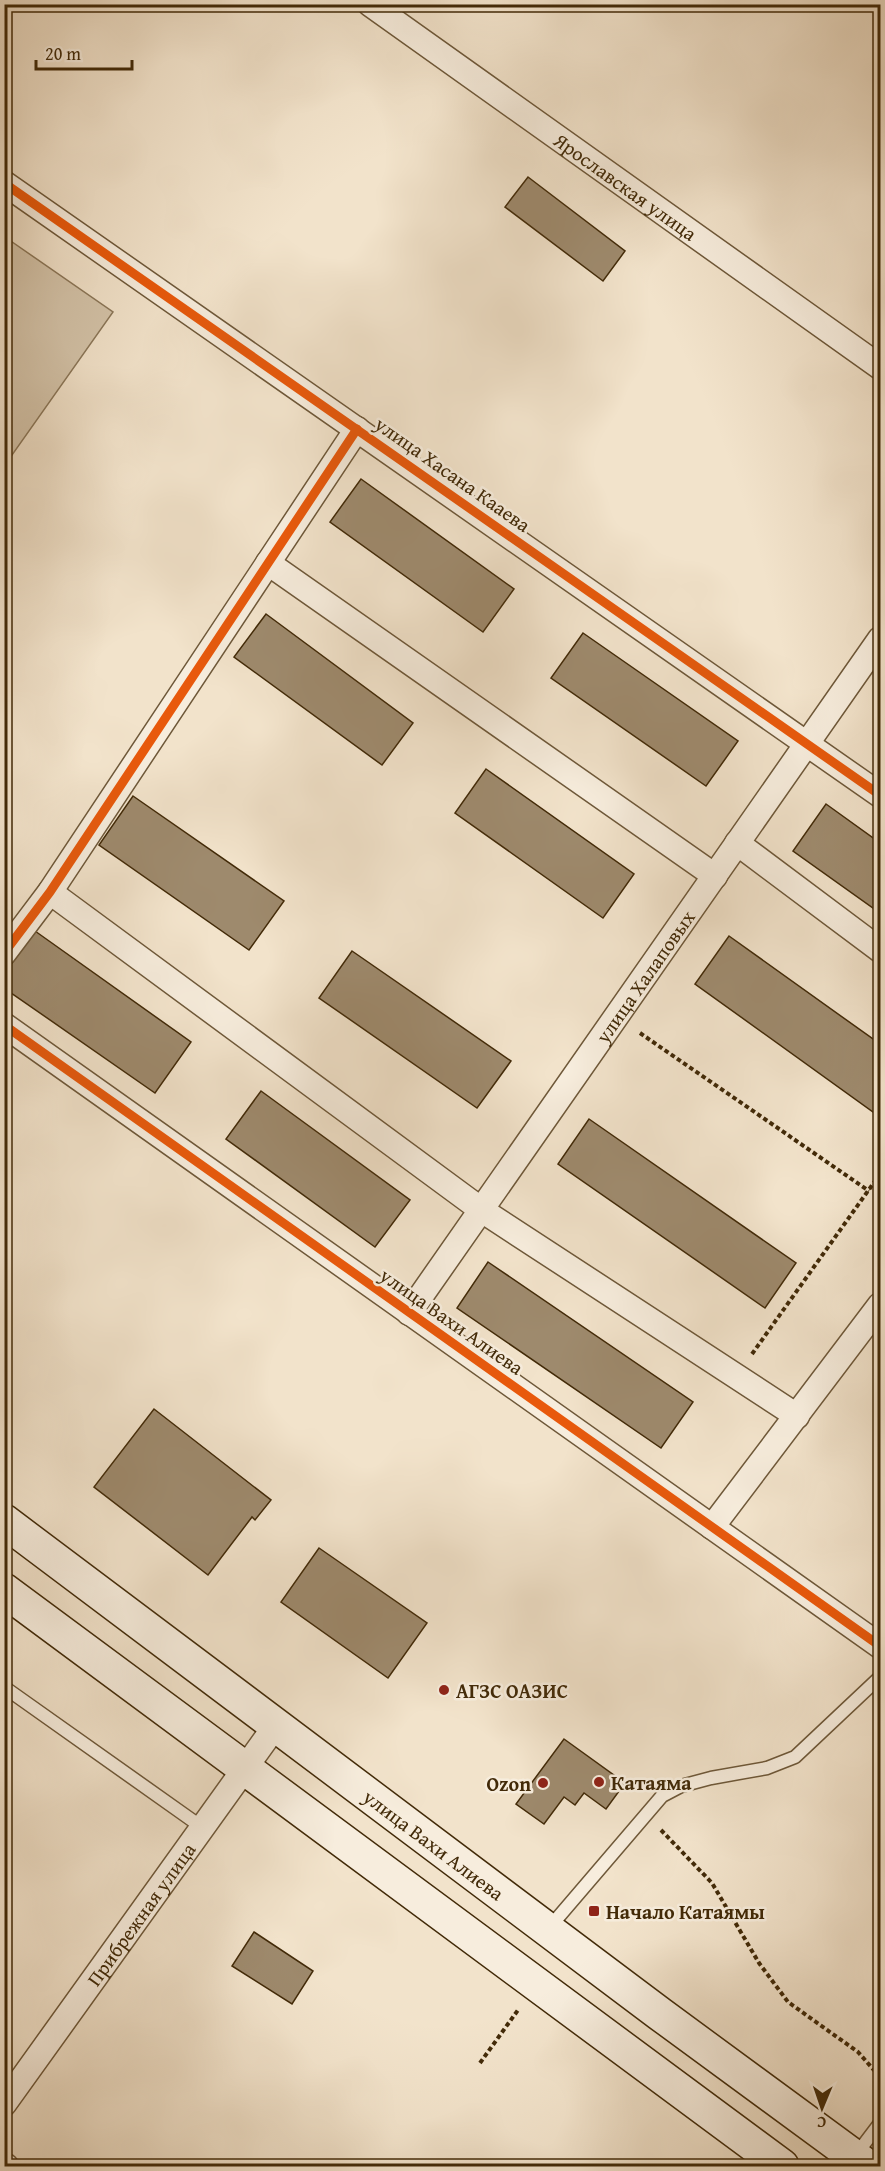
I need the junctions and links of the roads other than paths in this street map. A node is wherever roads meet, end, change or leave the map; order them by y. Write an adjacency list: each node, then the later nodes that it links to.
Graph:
1 (370, 4): 3 (street, Ярославская улица)
2 (4, 183): 4 (street, улица Хасана Кааева)
3 (880, 367)
4 (357, 429): 5 (street); 7 (street, улица Хасана Кааева)
5 (268, 563): 10 (street); 11 (street)
6 (880, 639): 7 (street, улица Халаповых)
7 (807, 743): 8 (street, улица Хасана Кааева); 9 (street, улица Халаповых)
8 (880, 795)
9 (738, 843): 10 (street, улица Халаповых); 12 (street)
10 (715, 876): 15 (street, улица Халаповых)
11 (50, 892): 13 (street); 15 (street)
12 (880, 950)
13 (4, 953)
14 (4, 1025): 17 (street, улица Вахи Алиева)
15 (483, 1210): 17 (street, улица Халаповых); 18 (street)
16 (880, 1305): 18 (street)
17 (409, 1313): 20 (street, улица Вахи Алиева)
18 (797, 1416): 20 (street)
19 (4, 1521): 25 (main road, улица Вахи Алиева)
20 (712, 1527): 22 (street, улица Вахи Алиева)
21 (4, 1590): 26 (main road)
22 (880, 1646)
23 (880, 1677): 28 (lane)
24 (4, 1687): 27 (lane)
25 (276, 1725): 26 (street, Прибрежная улица); 28 (main road, улица Вахи Алиева)
26 (244, 1769): 27 (street, Прибрежная улица); 32 (main road)
27 (203, 1828): 29 (street, Прибрежная улица)
28 (548, 1929): 31 (main road, улица Вахи Алиева)
29 (4, 2104)
30 (880, 2123): 31 (lane)
31 (861, 2162)
32 (782, 2166)

